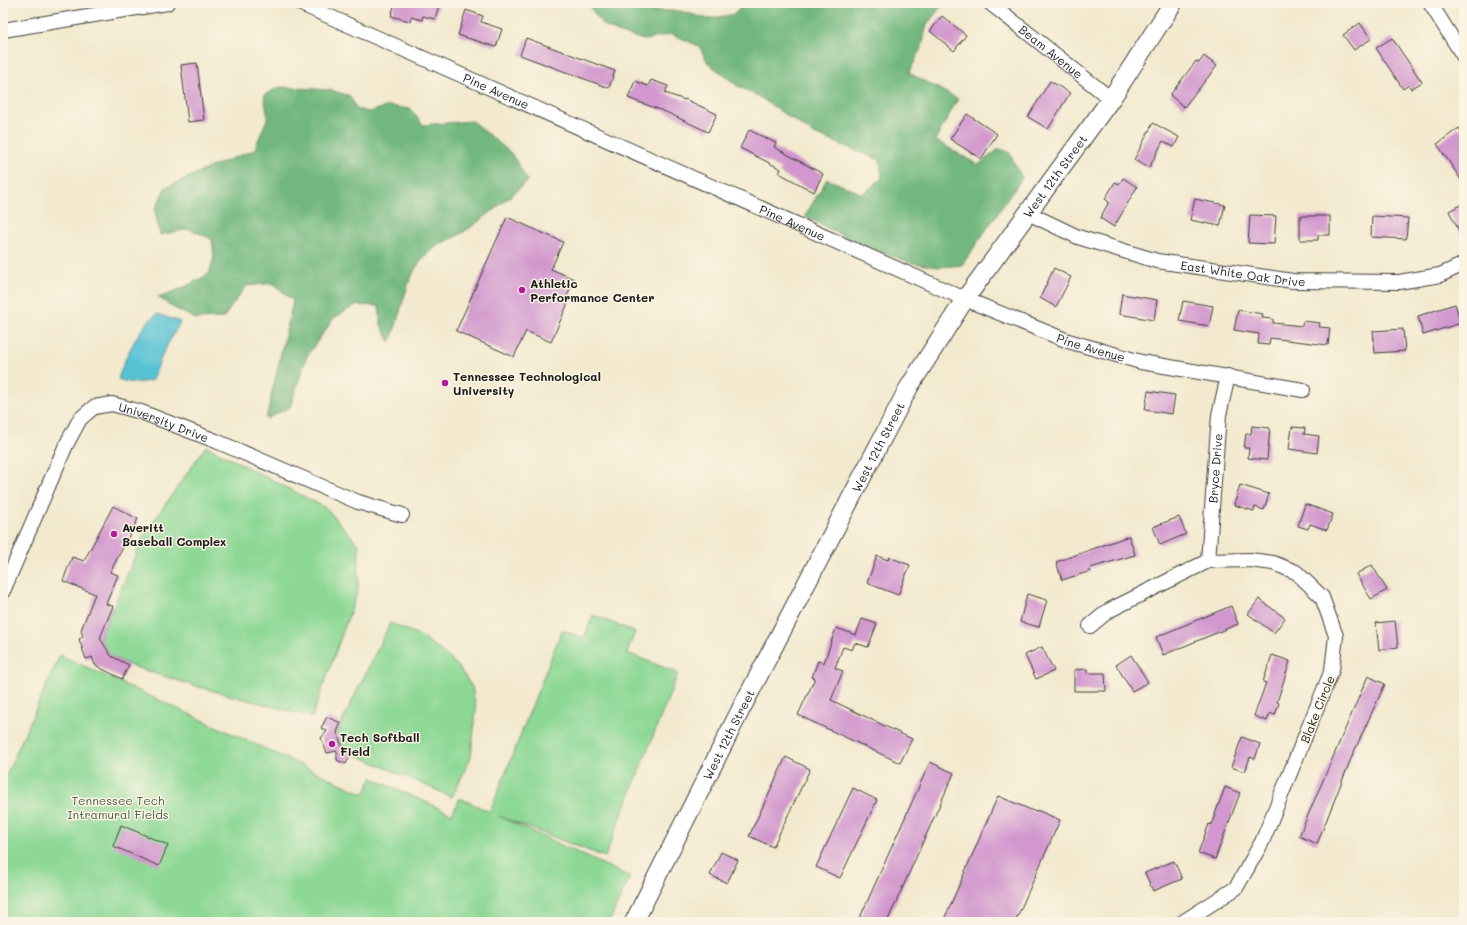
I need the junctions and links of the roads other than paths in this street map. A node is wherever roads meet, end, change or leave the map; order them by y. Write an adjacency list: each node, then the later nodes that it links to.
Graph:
1 (167, 3): 6 (street)
2 (299, 3): 11 (street, Pine Avenue)
3 (990, 3): 8 (street, Beam Avenue)
4 (1173, 3): 8 (main road, West 12th Street)
5 (1430, 3): 7 (street)
6 (3, 30)
7 (1464, 57)
8 (1111, 99): 9 (main road, West 12th Street)
9 (1028, 213): 10 (street, East White Oak Drive); 11 (main road, West 12th Street)
10 (1464, 264)
11 (965, 299): 12 (street, Pine Avenue); 18 (main road, West 12th Street)
12 (1228, 376): 13 (street, Pine Avenue); 15 (street, Bryce Drive)
13 (1303, 390)
14 (402, 515): 16 (street, University Drive)
15 (1208, 561): 17 (street, Blake Circle); 19 (street, Blake Circle)
16 (3, 591)
17 (1090, 626)
18 (634, 922)
19 (1183, 922)

